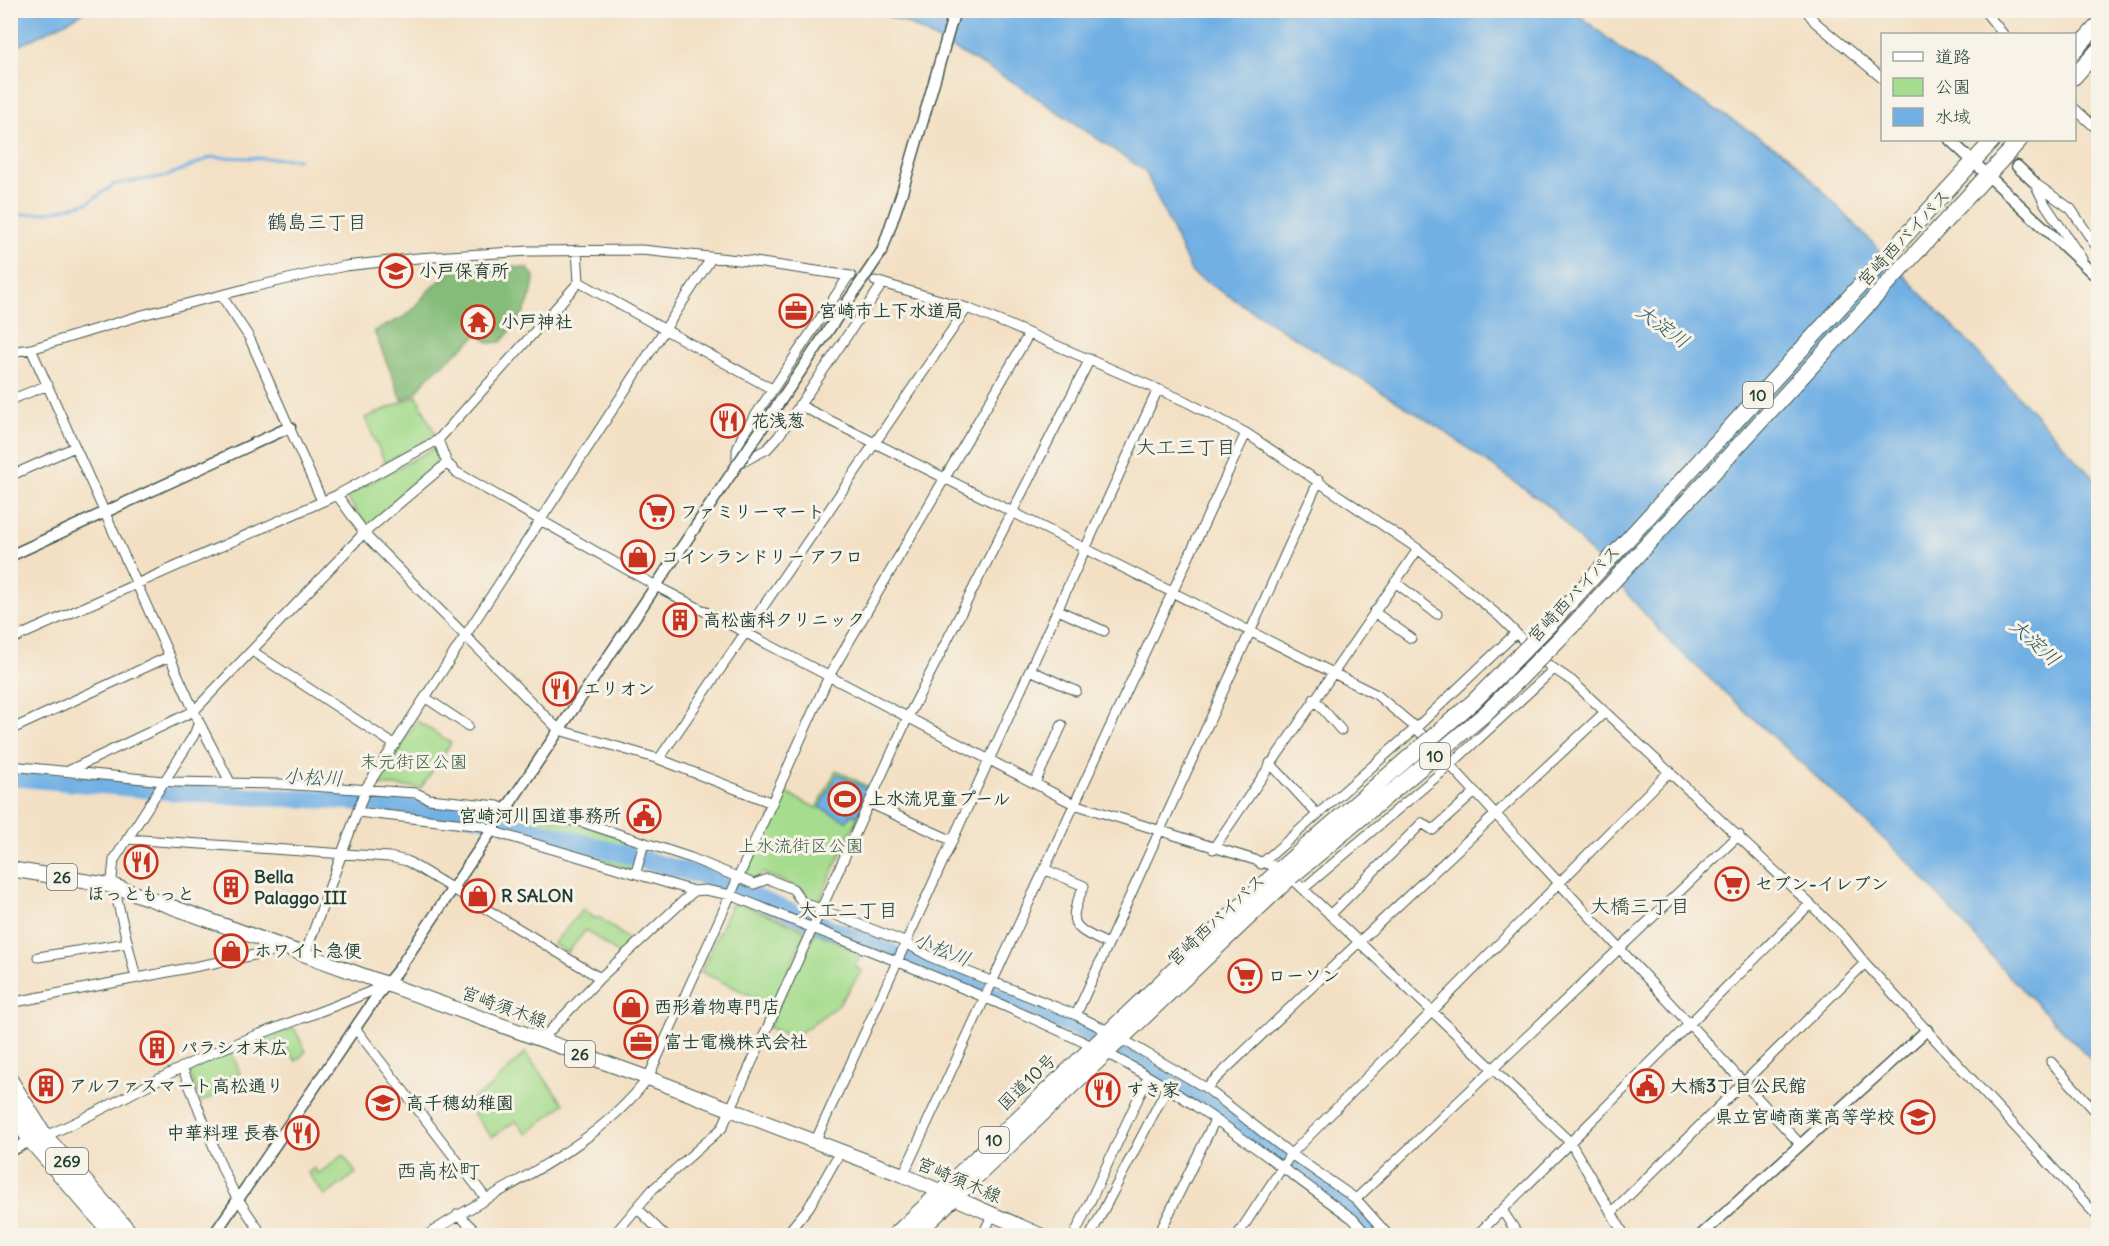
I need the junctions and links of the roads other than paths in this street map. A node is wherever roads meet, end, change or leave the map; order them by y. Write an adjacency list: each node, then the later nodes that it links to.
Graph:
1 (955, 10): 42 (street, bridge)
2 (1806, 10): 9 (street)
3 (1984, 10): 5 (street)
4 (2098, 25): 6 (highway)
5 (2002, 33)
6 (2076, 49)
7 (2098, 50): 8 (highway)
8 (2076, 76)
9 (1881, 77)
10 (2076, 110): 11 (street)
11 (2098, 130)
12 (1951, 141): 15 (street)
13 (1992, 141): 15 (highway, 宮崎西バイパス / 10)
14 (2019, 141): 17 (highway, 宮崎西バイパス / 10)
15 (1972, 161): 17 (street); 120 (highway, 宮崎西バイパス / 10, bridge)
16 (2017, 166): 18 (street)
17 (1988, 175): 22 (street); 120 (highway, 宮崎西バイパス / 10, bridge)
18 (2034, 183): 19 (street); 22 (street)
19 (2098, 249)
20 (577, 250): 21 (street); 23 (street); 24 (street)
21 (712, 257): 26 (street); 32 (street)
22 (2095, 274)
23 (579, 282): 26 (street); 38 (street)
24 (221, 295): 28 (street); 36 (street)
25 (967, 308): 27 (street); 35 (street); 39 (street)
26 (666, 329): 32 (street); 50 (street)
27 (1029, 334): 30 (street); 44 (street)
28 (31, 349): 29 (street); 31 (street)
29 (10, 352)
30 (1090, 359): 33 (street); 49 (street)
31 (48, 385): 34 (street); 40 (street)
32 (770, 388): 42 (street)
33 (1158, 389): 37 (street); 52 (street)
34 (10, 400)
35 (799, 405): 39 (street); 42 (street)
36 (290, 427): 47 (street); 48 (street)
37 (1246, 433): 45 (street); 58 (street)
38 (438, 440): 41 (street); 46 (street)
39 (874, 443): 44 (street); 64 (street)
40 (75, 447): 43 (street); 48 (street)
41 (447, 463): 50 (street); 51 (street)
42 (737, 465): 57 (street)
43 (10, 476)
44 (945, 478): 49 (street); 74 (street)
45 (1319, 480): 53 (street); 63 (street)
46 (338, 495): 47 (street); 51 (street)
47 (322, 501): 55 (street)
48 (104, 511): 54 (street); 55 (street)
49 (1013, 512): 52 (street); 80 (street)
50 (541, 520): 57 (street); 66 (street)
51 (364, 533): 66 (street); 69 (street)
52 (1085, 548): 58 (street); 59 (street)
53 (1418, 549): 56 (street); 65 (street)
54 (10, 556)
55 (137, 582): 68 (street); 70 (street)
56 (1395, 582): 60 (street); 61 (street)
57 (656, 586): 64 (street); 86 (street)
58 (1172, 593): 63 (street); 103 (street)
59 (1058, 610): 62 (street); 72 (street)
60 (1374, 612): 67 (street); 73 (street)
61 (1437, 614)
62 (1104, 631)
63 (1249, 631): 73 (street); 109 (street)
64 (745, 632): 74 (street); 89 (street)
65 (1516, 633): 71 (street); 84 (street)
66 (466, 637): 76 (street); 86 (street)
67 (1411, 638)
68 (10, 640)
69 (252, 651): 78 (street); 88 (street)
70 (170, 656): 78 (street); 85 (street)
71 (1554, 669): 79 (street); 93 (street)
72 (1030, 670): 75 (street); 90 (street)
73 (1332, 673): 77 (street); 84 (street)
74 (829, 676): 80 (street); 101 (street)
75 (1076, 692)
76 (426, 698): 83 (street); 88 (street)
77 (1314, 699): 87 (street); 91 (street)
78 (194, 711): 81 (street); 94 (street)
79 (1605, 712): 95 (street); 107 (street)
80 (908, 717): 90 (street); 102 (street)
81 (199, 722): 96 (street); 98 (street)
82 (1062, 725): 97 (street)
83 (468, 726)
84 (1416, 728): 93 (street); 106 (street)
85 (10, 730)
86 (559, 730): 89 (street); 104 (street)
87 (1341, 730)
88 (395, 745): 99 (street)
89 (659, 759): 101 (street)
90 (990, 760): 97 (street); 112 (street)
91 (1270, 763): 106 (street); 114 (street)
92 (11, 766): 94 (street)
93 (1449, 766): 100 (street); 124 (street)
94 (69, 770): 96 (street)
95 (1670, 771): 110 (street); 122 (street)
96 (165, 782): 98 (street); 111 (street)
97 (1035, 783): 103 (street)
98 (231, 784): 99 (street)
99 (366, 788): 104 (street); 105 (street)
100 (1474, 793): 107 (street); 130 (street)
101 (772, 803): 121 (street)
102 (869, 803): 112 (street); 129 (street)
103 (1074, 804): 109 (street); 117 (street)
104 (506, 810): 108 (street); 113 (street)
105 (357, 812): 108 (street); 115 (street)
106 (1317, 814): 116 (street)
107 (1496, 816): 122 (street); 132 (street)
108 (493, 828): 119 (street); 125 (street)
109 (1158, 831): 114 (street); 134 (street)
110 (1739, 835): 128 (street); 137 (street)
111 (127, 839): 115 (street); 123 (street)
112 (951, 840): 135 (street)
113 (644, 843): 119 (street); 121 (street)
114 (1213, 849): 116 (street)
115 (341, 854): 125 (street); 138 (street)
116 (1261, 864): 120 (street)
117 (1044, 868): 134 (street); 144 (street)
118 (10, 869): 123 (main road, 宮崎須木線 / 26)
119 (636, 872): 126 (street)
120 (1286, 873): 124 (street); 154 (highway, 宮崎西バイパス / 10)
121 (739, 878): 127 (street); 129 (street)
122 (1558, 884): 137 (street); 148 (street)
123 (114, 886): 133 (street); 136 (main road, 宮崎須木線 / 26)
124 (1303, 888): 130 (street)
125 (451, 889): 143 (street); 145 (street)
126 (694, 891): 127 (street); 143 (street)
127 (731, 895): 131 (street); 159 (street)
128 (1810, 903): 141 (street); 150 (street)
129 (820, 909): 131 (street); 135 (street)
130 (1330, 915): 132 (street)
131 (811, 928): 140 (street); 165 (street)
132 (1359, 942): 148 (street); 163 (street)
133 (128, 943): 139 (street); 142 (street)
134 (1108, 944): 149 (street)
135 (905, 945): 140 (street); 144 (street)
136 (286, 949): 138 (main road, 宮崎須木線 / 26); 142 (street)
137 (1619, 949): 150 (street); 157 (street)
138 (305, 954): 145 (main road, 宮崎須木線 / 26)
139 (38, 957)
140 (896, 963): 146 (street); 169 (street)
141 (1865, 963): 152 (street); 161 (street)
142 (136, 978): 147 (street)
143 (600, 978): 153 (street)
144 (992, 981): 146 (street); 149 (street)
145 (388, 984): 151 (street); 153 (main road, 宮崎須木線 / 26); 156 (street)
146 (984, 998): 154 (street); 176 (street)
147 (10, 1003)
148 (1431, 1012): 157 (street); 174 (street)
149 (1076, 1015): 154 (street)
150 (1689, 1024): 161 (street); 170 (street)
151 (355, 1028): 178 (street); 179 (street)
152 (1927, 1030): 171 (street); 186 (street)
153 (541, 1040): 159 (main road, 宮崎須木線 / 26)
154 (1106, 1042): 158 (street); 163 (street); 177 (highway, 国道10号 / 10)
155 (2051, 1062): 166 (street)
156 (182, 1067): 168 (street); 179 (street)
157 (1492, 1068): 170 (street); 180 (street)
158 (1148, 1077): 162 (street); 201 (street)
159 (648, 1078): 165 (main road, 宮崎須木線 / 26); 178 (street)
160 (10, 1080): 168 (highway, 269)
161 (1743, 1084): 171 (street); 183 (street)
162 (1167, 1088): 167 (street); 202 (street)
163 (1206, 1089): 174 (street)
164 (10, 1107): 168 (highway, 269)
165 (728, 1111): 169 (main road, 宮崎須木線 / 26); 181 (street)
166 (2098, 1114)
167 (1215, 1120): 175 (street); 203 (street)
168 (37, 1138): 172 (street); 187 (highway, 269); 189 (highway, 269)
169 (815, 1142): 173 (main road, 宮崎須木線 / 26)
170 (1570, 1142): 182 (street); 183 (street)
171 (1800, 1144): 188 (street)
172 (10, 1151)
173 (840, 1152): 176 (main road, 宮崎須木線 / 26); 196 (street)
174 (1291, 1154): 175 (street); 180 (street)
175 (1280, 1167): 204 (street); 205 (street)
176 (903, 1175): 177 (main road, 宮崎須木線 / 26)
177 (947, 1194): 185 (main road, 宮崎須木線 / 26); 197 (highway, 国道10号 / 10); 198 (highway, 国道10号 / 10)
178 (485, 1197): 184 (street)
179 (238, 1199): 190 (street); 191 (street)
180 (1356, 1199): 206 (street)
181 (637, 1208): 194 (street); 195 (street)
182 (1502, 1210): 207 (street); 208 (street)
183 (1611, 1213): 209 (street)
184 (458, 1214): 192 (street); 193 (street)
185 (993, 1214): 199 (street); 200 (main road, 宮崎須木線 / 26)
186 (2098, 1217)
187 (106, 1232)
188 (1708, 1233)
189 (133, 1236)
190 (213, 1236)
191 (263, 1236)
192 (426, 1236)
193 (480, 1236)
194 (613, 1236)
195 (665, 1236)
196 (785, 1236)
197 (894, 1236)
198 (914, 1236)
199 (982, 1236)
200 (1042, 1236)
201 (1074, 1236)
202 (1090, 1236)
203 (1158, 1236)
204 (1237, 1236)
205 (1368, 1236)
206 (1389, 1236)
207 (1476, 1236)
208 (1519, 1236)
209 (1625, 1236)

